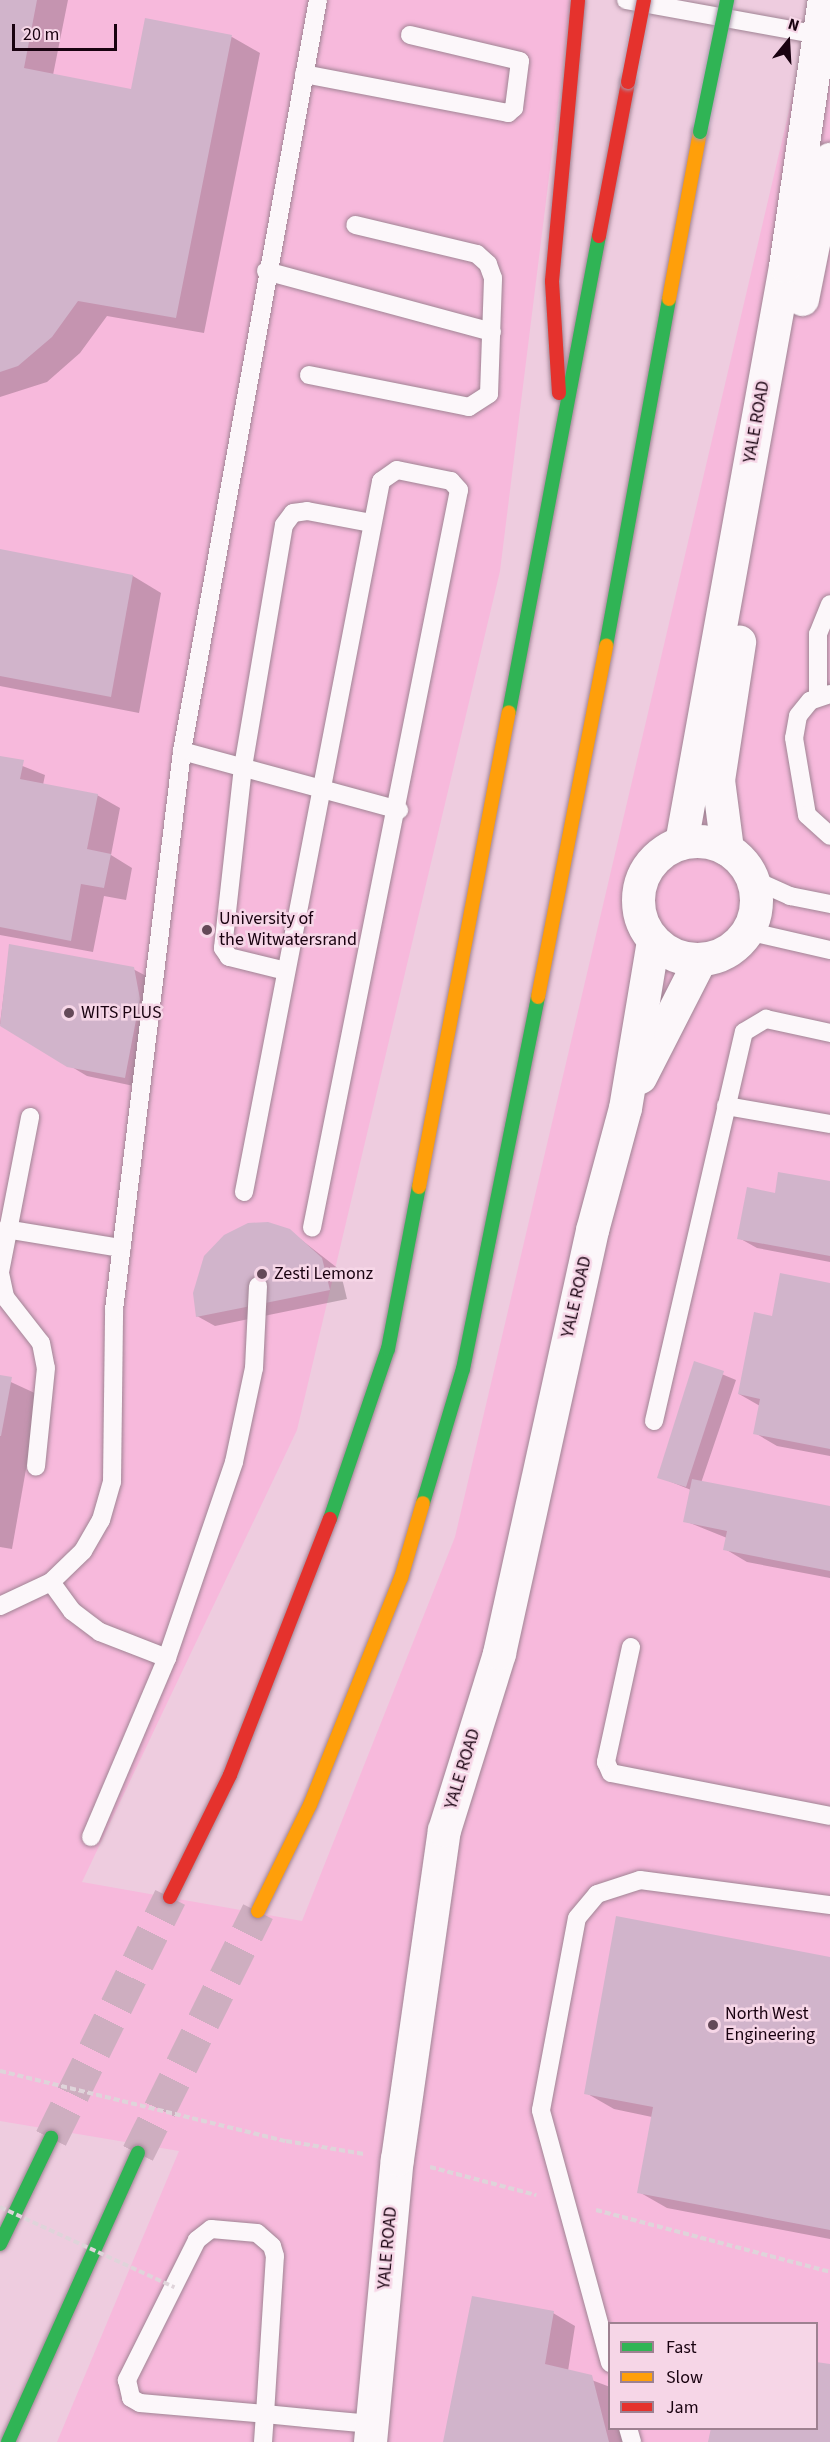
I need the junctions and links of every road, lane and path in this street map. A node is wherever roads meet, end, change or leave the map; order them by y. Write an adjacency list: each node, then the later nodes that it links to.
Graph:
1 (318, 0): 9 (lane)
2 (578, 0): 16 (highway)
3 (626, 0): 8 (lane)
4 (644, 0): 16 (highway, bridge)
5 (726, 0): 55 (highway, bridge)
6 (824, 0): 8 (street, YALE ROAD)
7 (410, 35): 9 (lane)
8 (824, 36): 15 (street, YALE ROAD)
9 (304, 74): 12 (lane)
10 (830, 159): 15 (street, YALE ROAD)
11 (355, 225): 13 (lane)
12 (266, 271): 13 (lane); 20 (lane)
13 (492, 332): 14 (lane)
14 (309, 375)
15 (777, 375): 25 (street, YALE ROAD); 26 (street, YALE ROAD)
16 (562, 422): 53 (highway)
17 (372, 523): 21 (lane); 22 (lane); 23 (lane)
18 (830, 604): 19 (lane)
19 (824, 696): 24 (lane)
20 (182, 751): 21 (lane); 42 (lane)
21 (243, 767): 22 (lane); 33 (lane)
22 (320, 789): 23 (lane); 33 (lane)
23 (399, 810): 40 (lane)
24 (830, 836)
25 (681, 843): 26 (street); 30 (street)
26 (727, 849): 27 (street)
27 (752, 879): 28 (lane); 29 (street)
28 (830, 904)
29 (747, 931): 31 (lane); 32 (street)
30 (654, 940): 32 (street); 36 (street, YALE ROAD)
31 (830, 950)
32 (700, 959): 36 (street, YALE ROAD)
33 (282, 970): 39 (lane)
34 (830, 1033): 35 (lane)
35 (726, 1106): 38 (lane); 45 (lane)
36 (625, 1108): 65 (street, YALE ROAD)
37 (30, 1117): 41 (lane)
38 (830, 1124)
39 (243, 1192)
40 (312, 1228)
41 (6, 1229): 42 (lane); 43 (lane)
42 (121, 1248): 47 (lane)
43 (0, 1272): 46 (lane)
44 (258, 1286): 50 (lane)
45 (654, 1421)
46 (36, 1466)
47 (51, 1582): 48 (lane); 50 (lane)
48 (0, 1606)
49 (631, 1647): 51 (lane)
50 (167, 1658): 52 (lane)
51 (830, 1816)
52 (91, 1837)
53 (170, 1897)
54 (830, 1905): 63 (lane)
55 (258, 1911)
56 (0, 2071): 58 (path)
57 (51, 2138): 61 (highway)
58 (286, 2141)
59 (138, 2152): 66 (highway)
60 (0, 2207): 62 (path, bridge)
61 (0, 2244)
62 (174, 2287): 64 (lane); 64 (lane)
63 (608, 2359)
64 (265, 2414): 65 (lane); 67 (lane)
65 (371, 2433)
66 (8, 2442)
67 (263, 2442)

